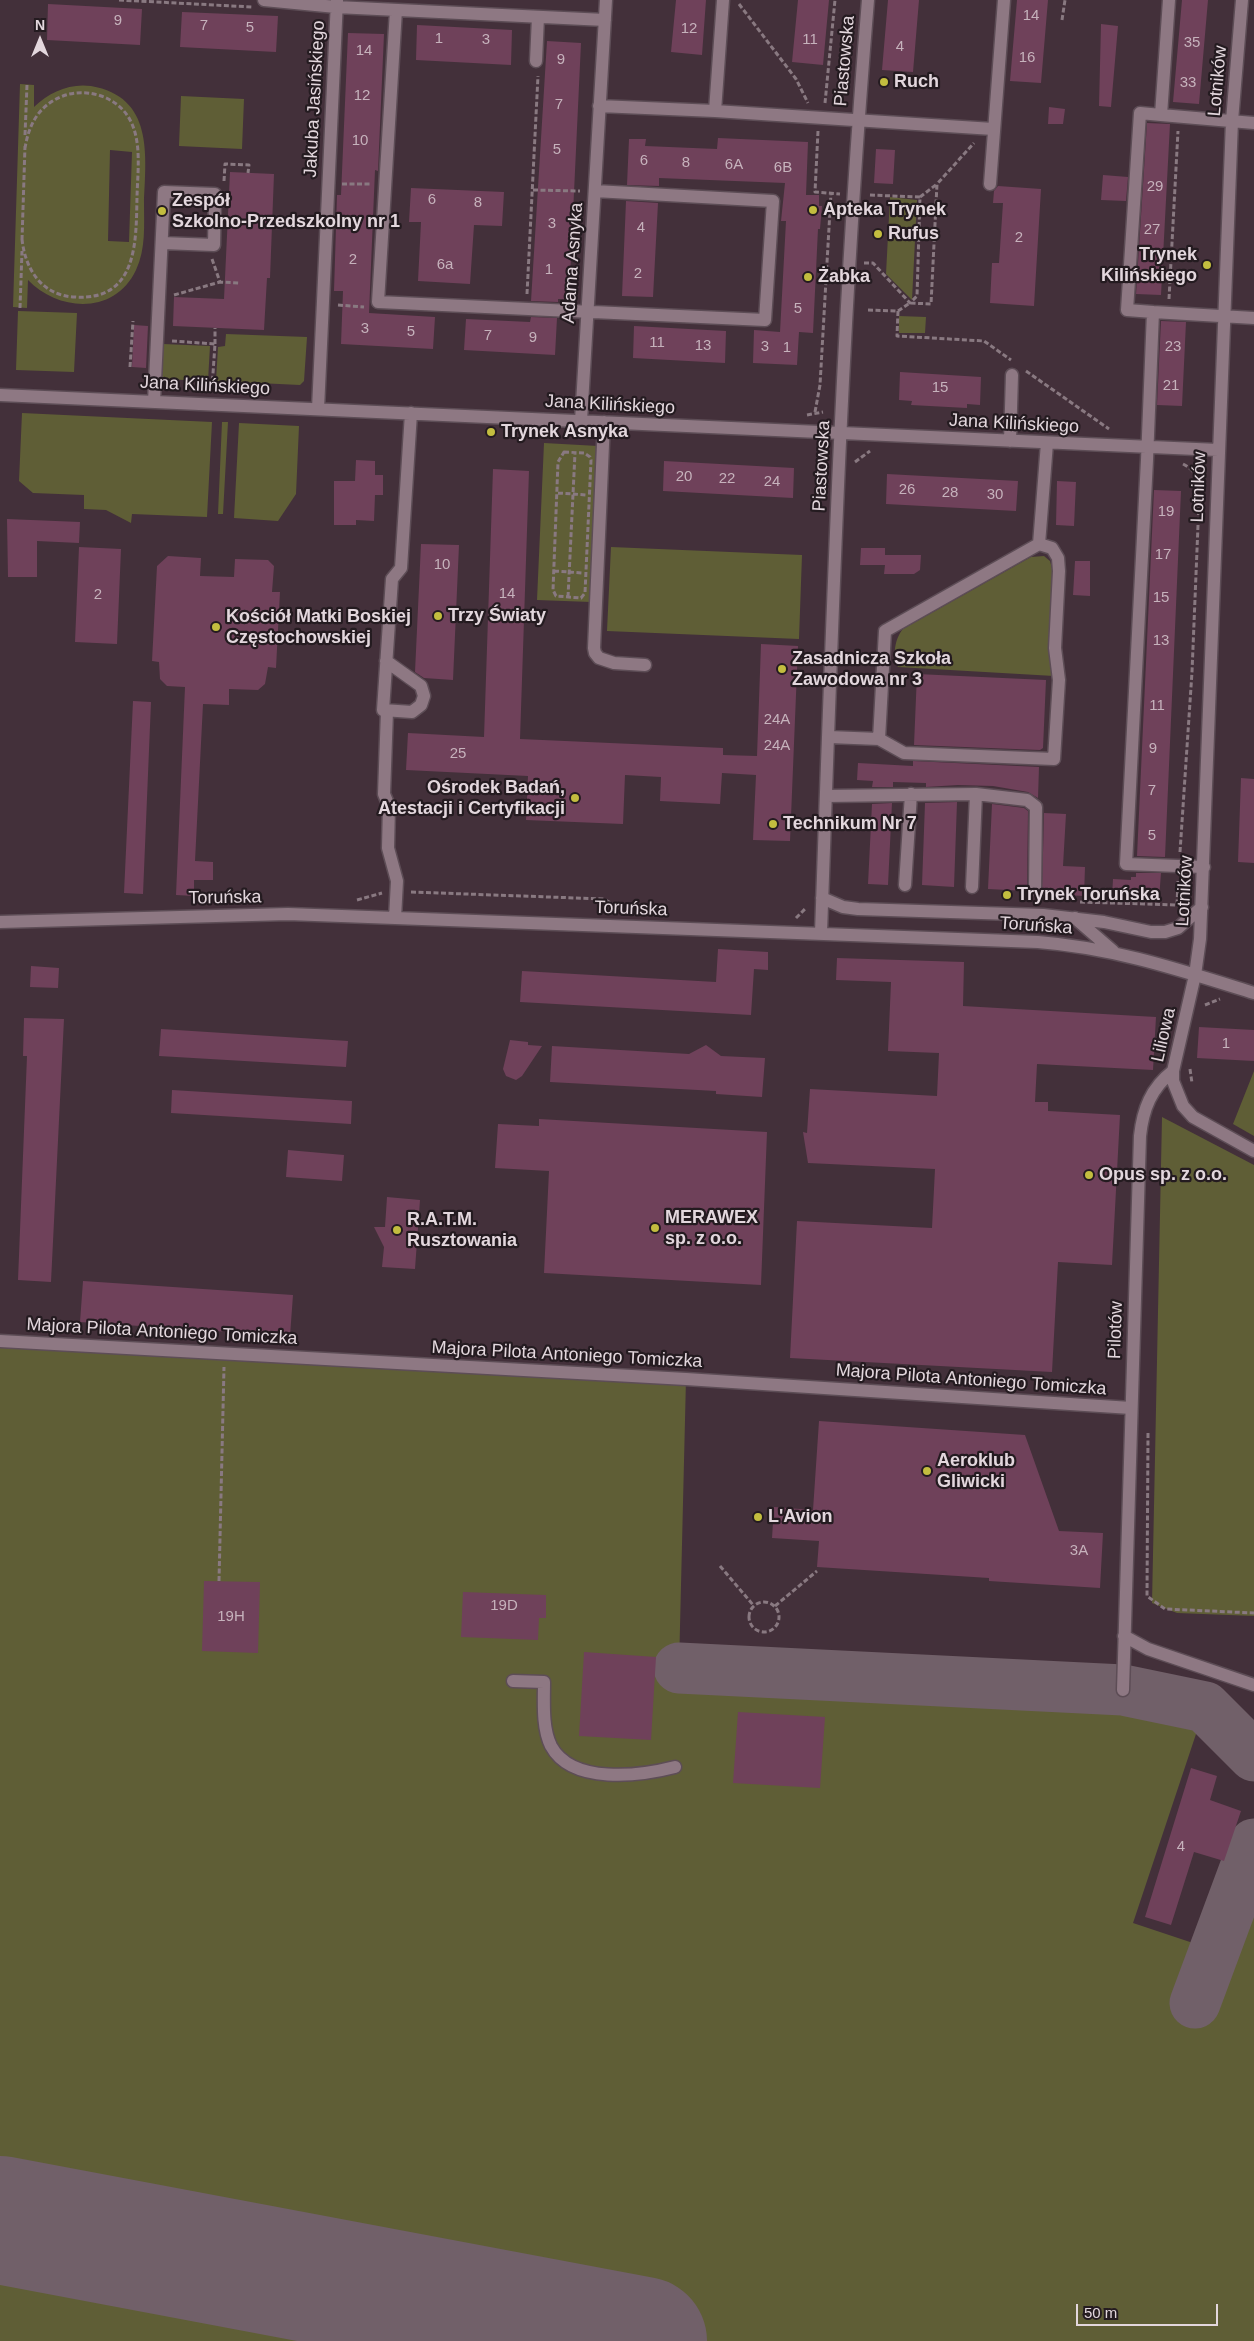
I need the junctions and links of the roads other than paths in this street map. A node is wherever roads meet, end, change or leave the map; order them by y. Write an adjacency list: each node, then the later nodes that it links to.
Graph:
1 (264, 0): 8 (street)
2 (606, 0): 11 (street, Adama Asnyka)
3 (723, 0): 14 (street)
4 (868, 0): 16 (street, Piastowska)
5 (1004, 0): 19 (street)
6 (1169, 0): 15 (street)
7 (1242, 0): 17 (street, Lotników)
8 (337, 4): 9 (street); 30 (street, Jakuba Jasińskiego)
9 (396, 10): 10 (street); 23 (street)
10 (538, 17): 11 (street); 12 (street)
11 (605, 20): 13 (street, Adama Asnyka)
12 (537, 64)
13 (599, 106): 14 (street); 21 (street, Adama Asnyka)
14 (715, 111): 16 (street)
15 (1161, 115): 17 (street); 24 (street)
16 (858, 119): 19 (street); 34 (street, Piastowska)
17 (1232, 121): 18 (street); 25 (street, Lotników)
18 (1254, 124)
19 (993, 129): 20 (street)
20 (990, 184)
21 (590, 191): 23 (street, Adama Asnyka); 23 (street)
22 (162, 243): 22 (street); 29 (street)
23 (587, 312): 32 (street, Adama Asnyka)
24 (1152, 312): 25 (street); 37 (street)
25 (1224, 316): 26 (street); 38 (street, Lotników)
26 (1254, 318)
27 (1012, 375): 35 (street)
28 (0, 395): 29 (street, Jana Kilińskiego)
29 (154, 402): 30 (street, Jana Kilińskiego)
30 (318, 409): 31 (street, Jana Kilińskiego)
31 (411, 413): 32 (street, Jana Kilińskiego); 40 (street)
32 (581, 421): 33 (street, Jana Kilińskiego)
33 (604, 422): 34 (street, Jana Kilińskiego); 41 (street)
34 (842, 433): 35 (street, Jana Kilińskiego); 43 (street, Piastowska)
35 (1010, 441): 36 (street, Jana Kilińskiego)
36 (1047, 443): 37 (street, Jana Kilińskiego); 39 (street)
37 (1148, 448): 38 (street, Jana Kilińskiego); 48 (street)
38 (1218, 450): 48 (street, Lotników)
39 (1038, 544): 44 (street); 44 (street)
40 (386, 661): 42 (street); 42 (street)
41 (645, 665)
42 (387, 711): 54 (street)
43 (829, 737): 44 (street); 47 (street, Piastowska)
44 (879, 739)
45 (911, 794): 46 (street); 47 (street); 49 (street)
46 (976, 794): 50 (street); 51 (street)
47 (826, 796): 52 (street, Piastowska)
48 (1204, 867): 53 (street, Lotników)
49 (904, 885)
50 (972, 887)
51 (1035, 889)
52 (822, 898): 55 (street); 57 (street, Piastowska)
53 (1202, 907): 55 (street); 59 (street, Lotników)
54 (395, 918): 56 (street, Toruńska); 57 (street, Toruńska)
55 (1075, 918): 58 (street)
56 (0, 922)
57 (821, 934): 58 (street, Toruńska)
58 (1114, 952): 59 (street, Toruńska)
59 (1195, 975): 60 (street, Toruńska); 61 (street, Liliowa)
60 (1254, 993)
61 (1172, 1071): 62 (street, Liliowa); 64 (street, Pilotów)
62 (1254, 1151)
63 (0, 1340): 64 (street, Majora Pilota Antoniego Tomiczka)
64 (1131, 1408): 65 (street, Pilotów)
65 (1124, 1636): 67 (street); 68 (street, Pilotów)
66 (513, 1681): 69 (street)
67 (1254, 1685)
68 (1123, 1690)
69 (675, 1767)

